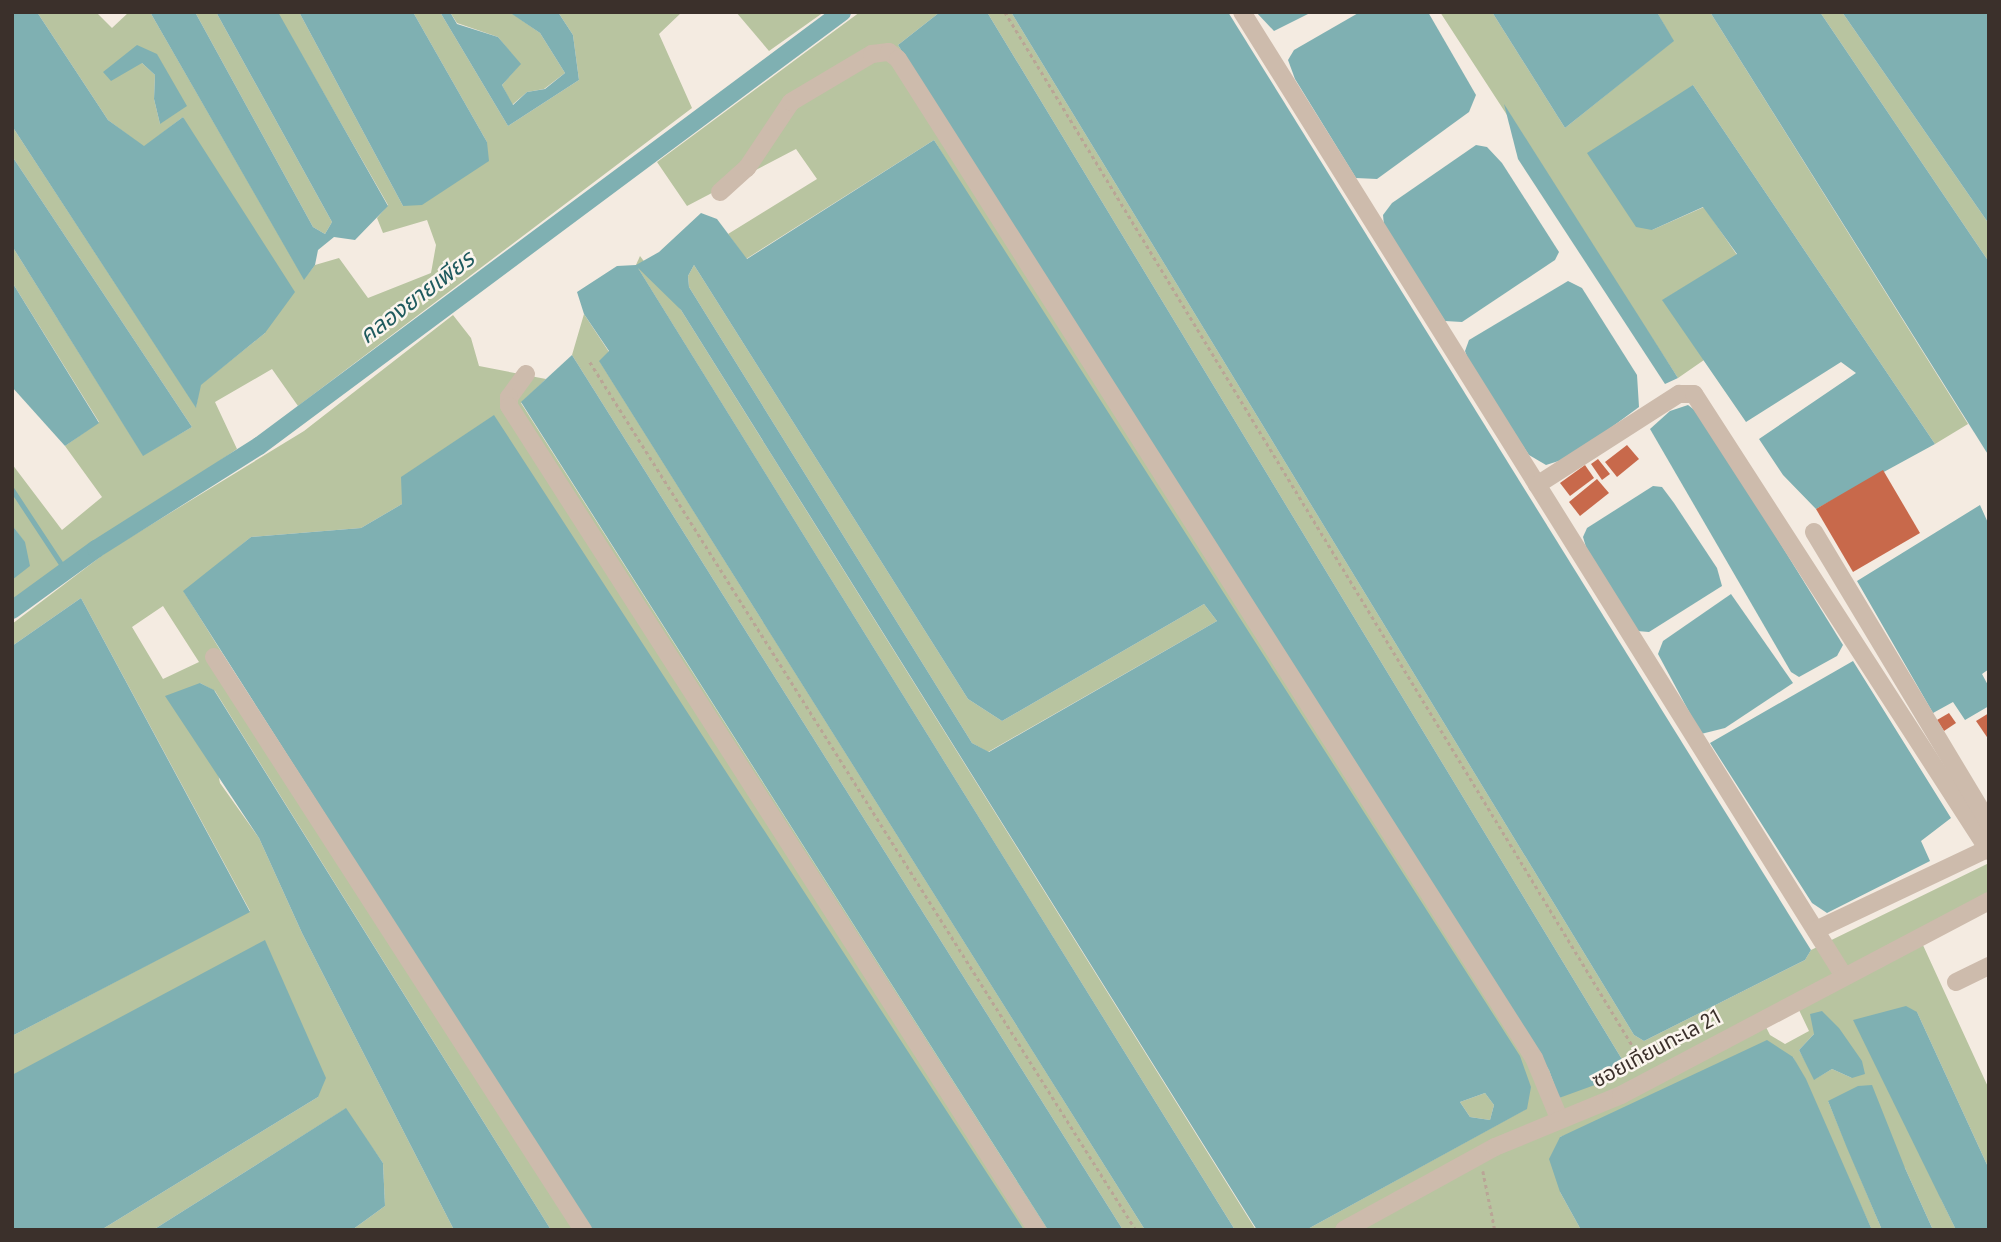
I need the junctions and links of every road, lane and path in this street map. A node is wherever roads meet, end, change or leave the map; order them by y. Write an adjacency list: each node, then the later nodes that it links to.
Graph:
1 (1005, 12): 16 (path)
2 (1242, 12): 6 (street)
3 (720, 192): 17 (street)
4 (590, 362): 21 (path)
5 (527, 374): 20 (street)
6 (1537, 485): 10 (street); 12 (street)
7 (1814, 532): 9 (street)
8 (214, 657): 19 (street)
9 (1989, 823)
10 (1988, 850): 12 (street)
11 (1989, 901): 14 (street, ซอยเทียนทะเล 21)
12 (1816, 930): 14 (street)
13 (1989, 966): 15 (street)
14 (1844, 976): 16 (street, ซอยเทียนทะเล 21)
15 (1956, 982)
16 (1652, 1078): 17 (street, ซอยเทียนทะเล 21)
17 (1559, 1118): 18 (street, ซอยเทียนทะเล 21)
18 (1480, 1155): 22 (street, ซอยเทียนทะเล 21); 23 (path)
19 (583, 1230)
20 (1037, 1230)
21 (1136, 1230)
22 (1344, 1230)
23 (1494, 1230)

